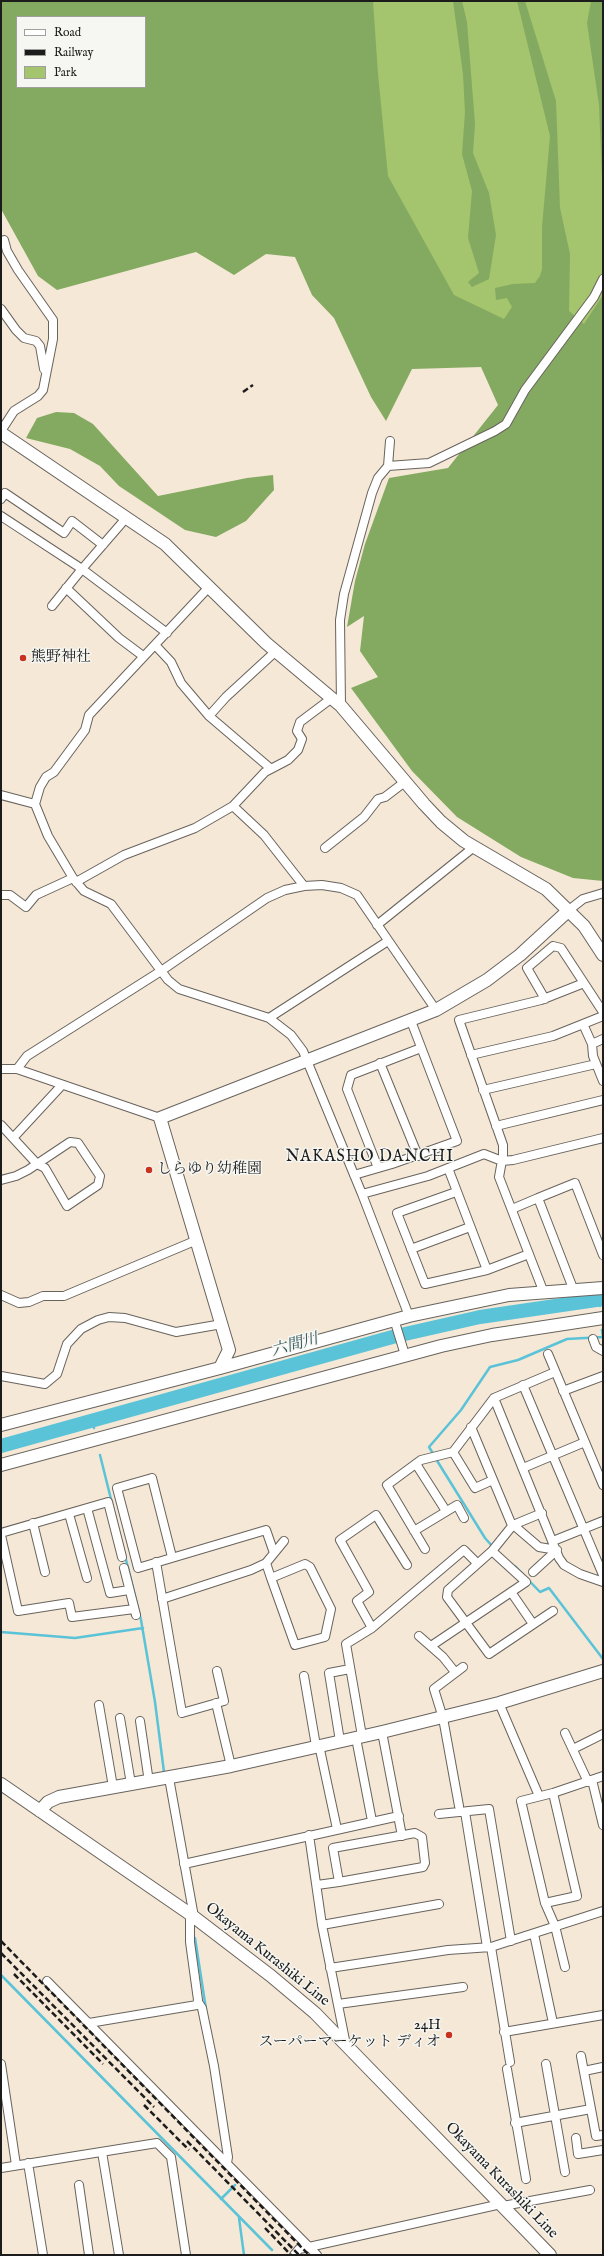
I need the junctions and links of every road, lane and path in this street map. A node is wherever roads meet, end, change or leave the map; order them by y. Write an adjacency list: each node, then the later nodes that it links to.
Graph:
1 (4, 240): 4 (street)
2 (603, 278): 7 (street)
3 (1, 309): 4 (street)
4 (44, 374): 5 (street)
5 (2, 434): 10 (street)
6 (390, 440): 7 (street)
7 (388, 466): 20 (street)
8 (1, 499): 11 (street)
9 (1, 516): 12 (street)
10 (127, 517): 11 (street); 13 (street)
11 (103, 545): 12 (street)
12 (82, 569): 14 (street); 16 (street)
13 (210, 586): 16 (street); 18 (street)
14 (66, 588): 15 (street); 19 (street)
15 (52, 606)
16 (167, 633): 17 (street)
17 (155, 645): 19 (street); 21 (street)
18 (276, 651): 20 (street); 21 (street)
19 (143, 656): 25 (street)
20 (337, 702): 22 (street); 23 (street)
21 (210, 716): 22 (street)
22 (270, 768): 26 (street)
23 (406, 781): 27 (street); 28 (street)
24 (1, 795): 25 (street)
25 (35, 804): 29 (street)
26 (233, 806): 29 (street); 30 (street)
27 (474, 847): 33 (street); 34 (street)
28 (325, 848)
29 (74, 880): 32 (street); 37 (street)
30 (304, 886): 34 (street); 37 (street)
31 (603, 893): 33 (street)
32 (1, 895)
33 (569, 910): 36 (street); 40 (street)
34 (377, 925): 35 (street)
35 (388, 941): 40 (street); 43 (street)
36 (603, 955)
37 (161, 971): 43 (street); 54 (street)
38 (584, 984): 39 (street); 39 (street); 41 (street)
39 (545, 999): 49 (street)
40 (436, 1010): 44 (street)
41 (603, 1012)
42 (603, 1016): 45 (street)
43 (269, 1018): 50 (street)
44 (411, 1020): 48 (street); 50 (street)
45 (583, 1024): 47 (street); 49 (street)
46 (603, 1039): 47 (street)
47 (592, 1044): 52 (street)
48 (421, 1048): 51 (street); 64 (street)
49 (472, 1055): 57 (street)
50 (307, 1060): 59 (street); 69 (street)
51 (380, 1063): 64 (street); 67 (street)
52 (596, 1064): 55 (street); 57 (street)
53 (1, 1069): 54 (street)
54 (17, 1069): 56 (street)
55 (603, 1081)
56 (62, 1085): 59 (street); 62 (street)
57 (484, 1090): 61 (street)
58 (603, 1100): 61 (street)
59 (160, 1118): 76 (street)
60 (1, 1126): 62 (street)
61 (496, 1126): 65 (street)
62 (13, 1138): 66 (street)
63 (603, 1138): 65 (street)
64 (418, 1156): 67 (street)
65 (502, 1161): 68 (street); 74 (street)
66 (37, 1164): 66 (street); 70 (street)
67 (378, 1168): 69 (street)
68 (448, 1168): 71 (street); 72 (street)
69 (354, 1175): 72 (street)
70 (1, 1180)
71 (456, 1192): 75 (street); 77 (street)
72 (362, 1194): 85 (street)
73 (538, 1198): 74 (street); 79 (street); 82 (street)
74 (512, 1209): 78 (street)
75 (470, 1227): 77 (street); 80 (street)
76 (197, 1240): 84 (street); 88 (street)
77 (411, 1249): 80 (street)
78 (529, 1254): 80 (street); 83 (street)
79 (603, 1255)
80 (487, 1270)
81 (603, 1288): 82 (street)
82 (574, 1291): 83 (street)
83 (544, 1293): 85 (street)
84 (1, 1295)
85 (409, 1316): 87 (street)
86 (603, 1318): 93 (street)
87 (396, 1323): 93 (street); 94 (street)
88 (222, 1324): 90 (street); 97 (street)
89 (593, 1339): 91 (street)
90 (229, 1350): 94 (street); 95 (street)
91 (603, 1351)
92 (548, 1354): 96 (street)
93 (405, 1355): 108 (street)
94 (253, 1359): 95 (street)
95 (220, 1368): 102 (street)
96 (555, 1372): 99 (street); 100 (street)
97 (1, 1376)
98 (603, 1376): 100 (street)
99 (523, 1385): 101 (street); 106 (street)
100 (563, 1391): 104 (street)
101 (494, 1398): 103 (street); 109 (street)
102 (1, 1425)
103 (471, 1428): 105 (street); 110 (street)
104 (585, 1442): 106 (street); 111 (street)
105 (453, 1452): 107 (street); 110 (street)
106 (553, 1455): 109 (street); 120 (street)
107 (416, 1464): 113 (street); 121 (street)
108 (1, 1466)
109 (523, 1468): 114 (street)
110 (493, 1480): 119 (street)
111 (602, 1480)
112 (86, 1508): 115 (street); 129 (street); 142 (street)
113 (446, 1511): 116 (street); 121 (street)
114 (542, 1513): 119 (street); 124 (street)
115 (69, 1514): 118 (street); 139 (street)
116 (464, 1518)
117 (603, 1521): 120 (street)
118 (33, 1523): 122 (street); 136 (street)
119 (513, 1525): 126 (street); 127 (street)
120 (584, 1529): 124 (street); 138 (street)
121 (414, 1530): 125 (street)
122 (1, 1534): 142 (street)
123 (284, 1541): 128 (street)
124 (553, 1541): 127 (street)
125 (425, 1549)
126 (493, 1549): 133 (street); 143 (street)
127 (557, 1550): 137 (street); 141 (street)
128 (274, 1553): 130 (street); 132 (street)
129 (122, 1557)
130 (172, 1558): 131 (street); 131 (street)
131 (156, 1562): 144 (street)
132 (266, 1562): 140 (street); 144 (street)
133 (477, 1563): 146 (street); 148 (street)
134 (407, 1564): 148 (street)
135 (124, 1568): 142 (street)
136 (45, 1572)
137 (533, 1572)
138 (603, 1575)
139 (87, 1578)
140 (271, 1578): 140 (street)
141 (603, 1582)
142 (129, 1590)
143 (511, 1592): 146 (street); 147 (street)
144 (162, 1599): 157 (street)
145 (553, 1611): 147 (street)
146 (466, 1623): 147 (street); 150 (street)
147 (533, 1624)
148 (372, 1628): 152 (street)
149 (419, 1636): 150 (street)
150 (431, 1646): 155 (street)
151 (463, 1667): 155 (street)
152 (350, 1670): 166 (street); 167 (street)
153 (217, 1671): 157 (street)
154 (603, 1671): 158 (street)
155 (455, 1672): 161 (street)
156 (304, 1676): 168 (street)
157 (216, 1703): 170 (street)
158 (499, 1703): 161 (street); 179 (street)
159 (99, 1705): 177 (street)
160 (120, 1718): 176 (street)
161 (443, 1718): 163 (street); 180 (street)
162 (140, 1721): 174 (street)
163 (382, 1732): 166 (street); 183 (street)
164 (565, 1732): 169 (street)
165 (603, 1734): 169 (street)
166 (359, 1737): 167 (street); 184 (street)
167 (340, 1741): 168 (street)
168 (318, 1746): 170 (street); 186 (street)
169 (573, 1749): 173 (street)
170 (231, 1766): 172 (street)
171 (603, 1776): 173 (street)
172 (169, 1778): 174 (street); 189 (street)
173 (590, 1781): 178 (street); 185 (street)
174 (149, 1782): 176 (street)
175 (1, 1784): 181 (street, Okayama Kurashiki Line)
176 (131, 1784): 177 (street)
177 (113, 1787): 181 (street)
178 (554, 1793): 179 (street); 192 (street)
179 (539, 1796): 192 (street)
180 (462, 1809): 182 (street); 199 (street); 200 (street)
181 (40, 1811): 195 (street, Okayama Kurashiki Line)
182 (438, 1814)
183 (399, 1816): 184 (street); 188 (street)
184 (372, 1821): 186 (street)
185 (603, 1825)
186 (337, 1829): 187 (street)
187 (309, 1835): 189 (street); 191 (street)
188 (402, 1836): 190 (street); 190 (street)
189 (184, 1864): 195 (street)
190 (339, 1882): 191 (street)
191 (317, 1885): 196 (street)
192 (545, 1903): 197 (street)
193 (439, 1904): 196 (street)
194 (603, 1911): 197 (street)
195 (192, 1915): 205 (street); 211 (street, Okayama Kurashiki Line)
196 (322, 1925): 202 (street)
197 (555, 1926): 198 (street); 201 (street)
198 (534, 1934): 199 (street); 209 (street)
199 (511, 1941): 200 (street)
200 (489, 1947): 202 (street); 210 (street)
201 (565, 1967)
202 (330, 1968): 206 (street)
203 (47, 1981): 208 (street)
204 (463, 1986): 206 (street)
205 (198, 2002): 208 (street); 225 (street)
206 (338, 2004): 211 (street)
207 (603, 2015): 209 (street)
208 (89, 2023): 225 (street)
209 (553, 2023): 210 (street)
210 (504, 2032): 219 (street)
211 (346, 2045): 232 (street, Okayama Kurashiki Line)
212 (581, 2056): 216 (street)
213 (1, 2064): 226 (street)
214 (546, 2064): 218 (street)
215 (603, 2067): 216 (street)
216 (584, 2071): 217 (street)
217 (591, 2109): 218 (street); 220 (street)
218 (555, 2116): 219 (street); 228 (street)
219 (515, 2123): 229 (street)
220 (603, 2135)
221 (576, 2138): 222 (street)
222 (603, 2150)
223 (102, 2152): 224 (street); 236 (street); 237 (street)
224 (28, 2163): 226 (street); 234 (street)
225 (227, 2163): 233 (street)
226 (16, 2165): 227 (street)
227 (1, 2168)
228 (565, 2172)
229 (526, 2179)
230 (79, 2185): 235 (street)
231 (590, 2190): 232 (street)
232 (502, 2205): 233 (street); 240 (street, Okayama Kurashiki Line)
233 (309, 2247): 238 (street); 239 (street)
234 (43, 2255)
235 (90, 2255)
236 (119, 2255)
237 (186, 2255)
238 (294, 2255)
239 (317, 2255)
240 (550, 2255)

